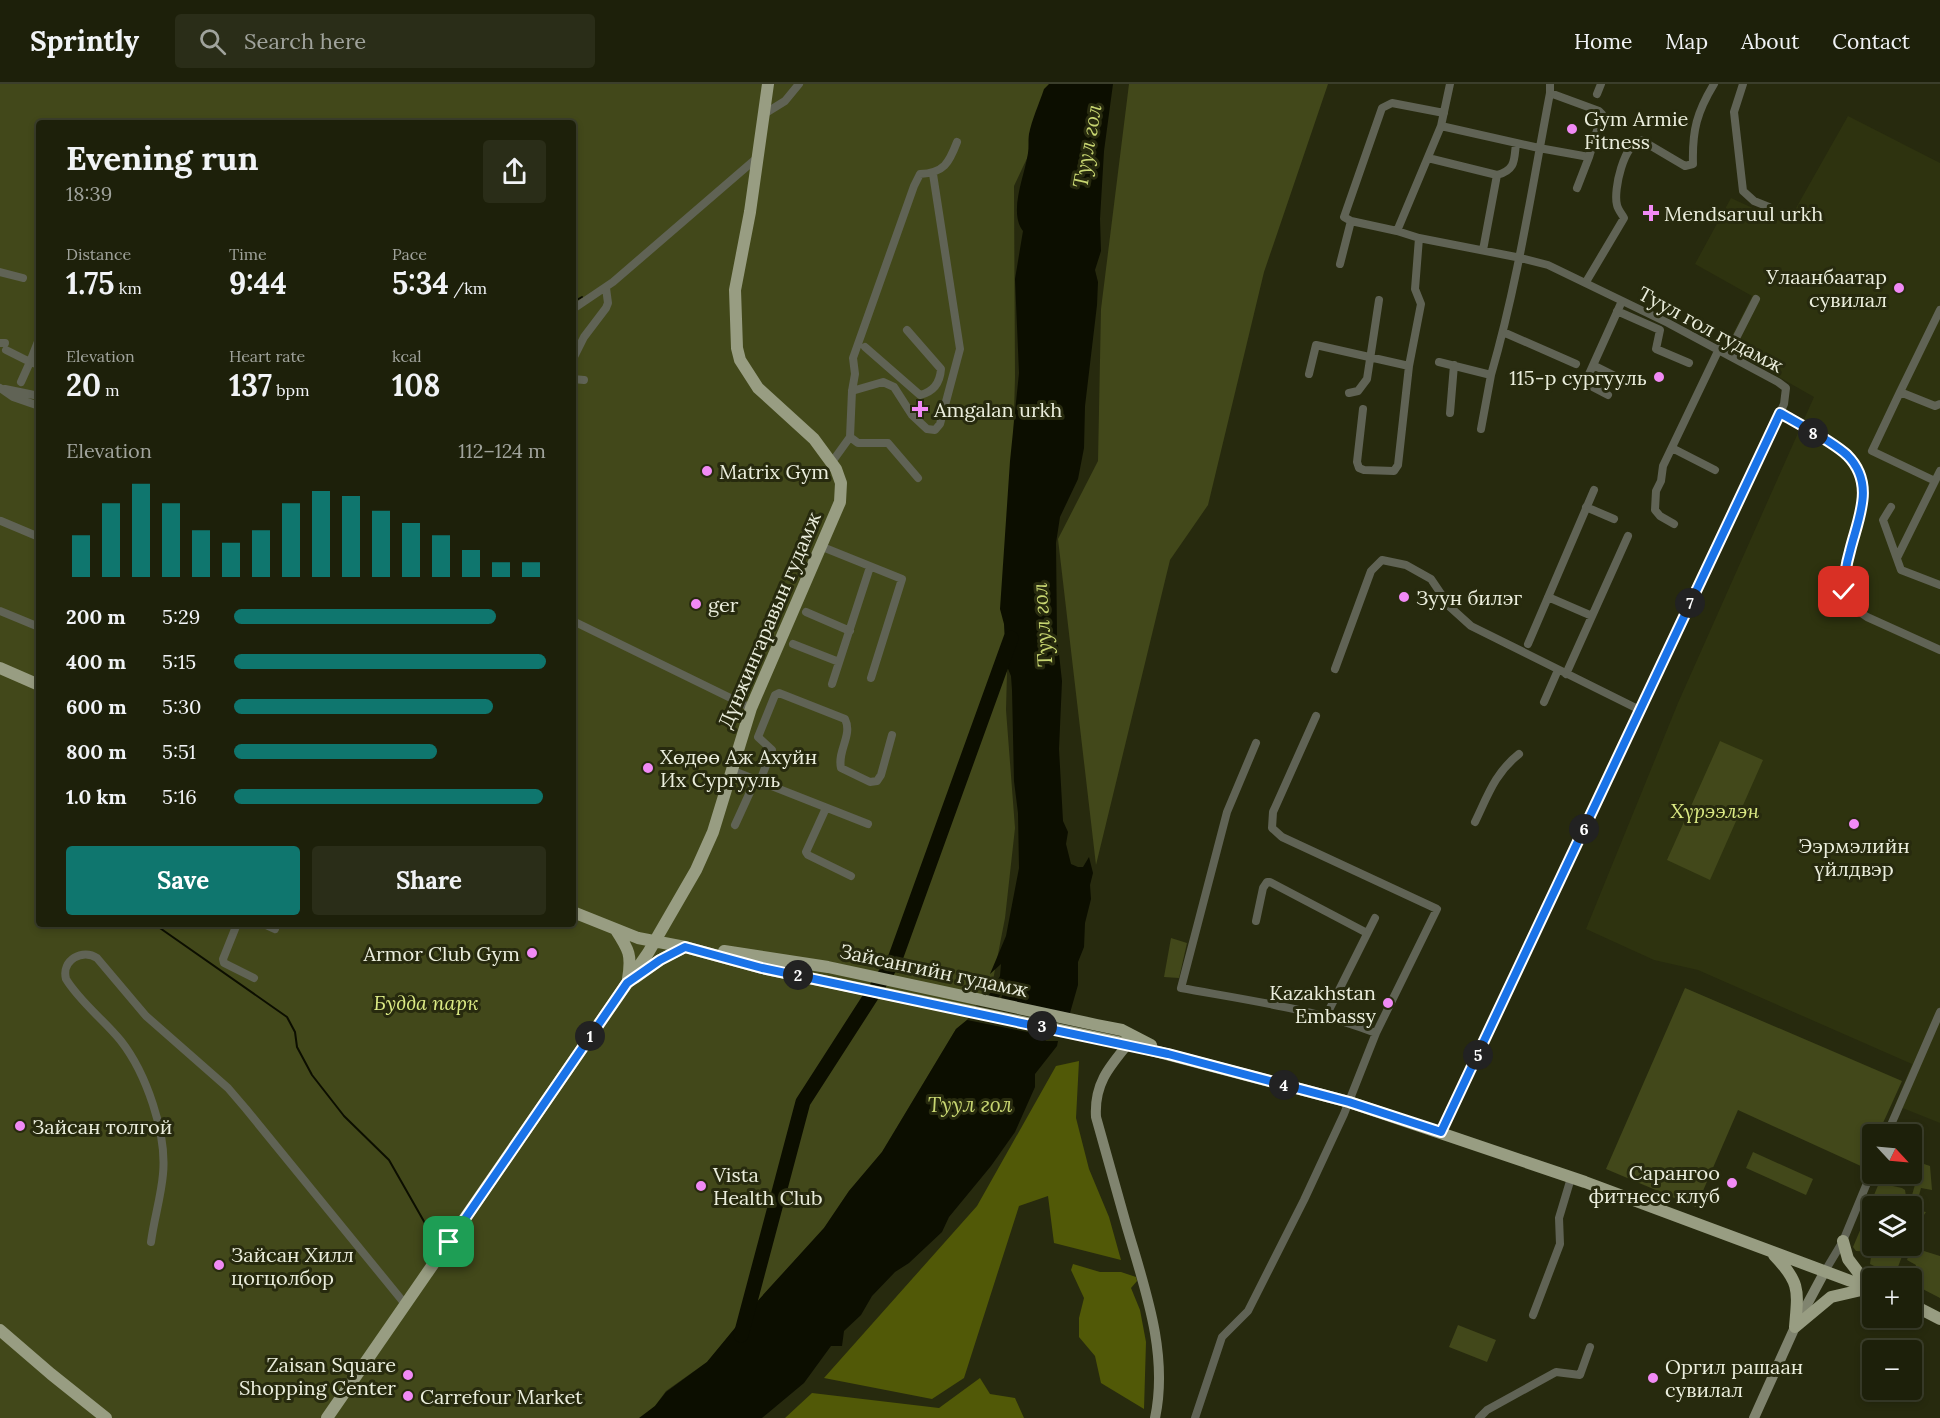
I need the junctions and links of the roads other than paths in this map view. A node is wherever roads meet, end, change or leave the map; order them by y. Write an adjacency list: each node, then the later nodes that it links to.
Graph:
1 (768, 84): 10 (main road, Дүнжингаравын гудамж)
2 (800, 84): 10 (street)
3 (1450, 84): 9 (street)
4 (1601, 84): 8 (street)
5 (1714, 84): 30 (street)
6 (1743, 84): 21 (street)
7 (1550, 88): 14 (street); 16 (street)
8 (1596, 94)
9 (1444, 113): 11 (street); 22 (street)
10 (764, 114): 15 (main road, Дүнжингаравын гудамж)
11 (1441, 126): 13 (street); 17 (street)
12 (957, 142): 18 (street)
13 (1516, 143): 14 (street); 19 (street)
14 (1539, 148): 16 (street); 26 (street)
15 (758, 157): 31 (street); 76 (main road, Дүнжингаравын гудамж)
16 (1589, 157): 20 (street)
17 (1428, 158): 19 (street); 23 (street)
18 (933, 174): 63 (street); 63 (street)
19 (1497, 175): 25 (street)
20 (1577, 188)
21 (1769, 207)
22 (1351, 220): 23 (street, Туул гол гудамж); 27 (street)
23 (1397, 231): 24 (street, Туул гол гудамж)
24 (1419, 238): 25 (street, Туул гол гудамж); 55 (street)
25 (1483, 250): 26 (street, Туул гол гудамж)
26 (1521, 258): 30 (street, Туул гол гудамж); 40 (street)
27 (1340, 264)
28 (0, 272): 29 (street)
29 (23, 278)
30 (1586, 282): 34 (street, Туул гол гудамж)
31 (606, 288): 35 (street); 45 (street)
32 (1756, 299): 46 (street)
33 (1379, 300): 47 (street)
34 (1622, 301): 37 (street); 44 (street, Туул гол гудамж)
35 (576, 307)
36 (1940, 309): 38 (street)
37 (1617, 311): 50 (street); 54 (street)
38 (1936, 325): 64 (street)
39 (907, 330): 43 (street)
40 (1503, 332): 52 (street); 57 (street)
41 (4, 346): 48 (street)
42 (36, 347): 48 (street)
43 (865, 347)
44 (1719, 349): 46 (street, Туул гол гудамж); 75 (street)
45 (576, 353)
46 (1728, 354): 72 (street, Туул гол гудамж)
47 (1370, 356): 55 (street); 56 (street); 65 (street)
48 (30, 362): 51 (street); 61 (street)
49 (1440, 362): 53 (street)
50 (1689, 363)
51 (36, 364)
52 (1576, 364)
53 (1454, 365): 57 (street); 71 (street)
54 (1593, 365): 58 (street); 67 (street)
55 (1409, 366): 70 (street)
56 (1309, 374)
57 (1491, 375): 73 (street)
58 (1617, 377)
59 (576, 379): 60 (street)
60 (584, 380)
61 (21, 382)
62 (0, 387): 66 (street); 69 (street)
63 (852, 391): 74 (street)
64 (1900, 392): 68 (street); 80 (street)
65 (1349, 393)
66 (36, 395)
67 (1608, 395)
68 (1940, 404)
69 (36, 405)
70 (1363, 409)
71 (1450, 413)
72 (1780, 413): 102 (street); 113 (street, Туул гол гудамж)
73 (1481, 429)
74 (850, 437): 76 (street); 79 (street)
75 (1672, 448): 77 (street); 86 (street)
76 (832, 462): 89 (main road, Дүнжингаравын гудамж)
77 (1715, 470)
78 (1940, 471): 80 (street)
79 (918, 478)
80 (1935, 481): 90 (street)
81 (1594, 490): 82 (street)
82 (1586, 507): 84 (street); 93 (street)
83 (1891, 507): 90 (street)
84 (1614, 519)
85 (1, 521): 87 (street)
86 (1674, 524)
87 (36, 536)
88 (1628, 536): 96 (street)
89 (820, 546): 91 (street); 112 (main road, Дүнжингаравын гудамж)
90 (1897, 558): 92 (street)
91 (870, 567): 99 (street); 108 (street)
92 (1940, 585)
93 (1548, 597): 96 (street); 101 (street)
94 (0, 611): 98 (street)
95 (806, 612): 99 (street)
96 (1592, 616): 107 (street)
97 (576, 622): 112 (street)
98 (36, 626)
99 (850, 631): 103 (street)
100 (794, 644): 103 (street)
101 (1528, 644)
102 (1940, 650)
103 (839, 662): 110 (street)
104 (0, 668): 109 (main road)
105 (1335, 669): 106 (street)
106 (1558, 670): 107 (street); 111 (street)
107 (1566, 674): 113 (street)
108 (871, 678)
109 (36, 684)
110 (832, 684)
111 (1544, 702)
112 (751, 708): 118 (main road, Дүнжингаравын гудамж)
113 (1640, 710): 144 (street, Туул гол гудамж)
114 (1316, 716): 139 (street)
115 (892, 735): 119 (street)
116 (1256, 743): 138 (street)
117 (1519, 754): 121 (street)
118 (731, 770): 119 (street); 133 (main road, Дүнжингаравын гудамж)
119 (758, 780): 120 (street); 123 (street)
120 (826, 808): 122 (street); 124 (street)
121 (1475, 822)
122 (868, 824)
123 (735, 825)
124 (851, 876)
125 (576, 913): 131 (main road, Зайсангийн гудамж)
126 (1374, 918): 132 (street)
127 (1256, 921): 132 (street)
128 (236, 927): 135 (street)
129 (271, 927): 130 (street)
130 (275, 929)
131 (616, 930): 133 (main road, Зайсангийн гудамж); 136 (main road)
132 (1367, 933): 138 (street)
133 (655, 941): 134 (main road, Зайсангийн гудамж); 136 (main road, Дүнжингаравын гудамж)
134 (685, 947): 136 (main road); 140 (main road, Зайсангийн гудамж); 141 (main road, Зайсангийн гудамж)
135 (254, 978)
136 (627, 983): 154 (main road, Дүнжингаравын гудамж)
137 (1940, 1012): 143 (street)
138 (1326, 1016): 139 (street)
139 (1376, 1033): 142 (street)
140 (1128, 1044): 141 (main road, Зайсангийн гудамж); 163 (street)
141 (1168, 1054): 142 (main road, Зайсангийн гудамж)
142 (1349, 1102): 144 (main road, Зайсангийн гудамж); 164 (street)
143 (1891, 1124)
144 (1441, 1132): 145 (main road, Зайсангийн гудамж)
145 (1571, 1178): 149 (main road, Зайсангийн гудамж); 156 (street)
146 (1867, 1184): 147 (street)
147 (1843, 1241): 150 (street); 151 (main road)
148 (151, 1242): 154 (street)
149 (1771, 1252): 150 (main road, Зайсангийн гудамж); 158 (main road)
150 (1824, 1271): 152 (main road, Зайсангийн гудамж); 158 (street)
151 (1862, 1277)
152 (1862, 1286)
153 (1862, 1291): 158 (main road)
154 (405, 1304): 162 (main road, Дүнжингаравын гудамж)
155 (1922, 1310): 157 (main road)
156 (1533, 1315)
157 (1940, 1319)
158 (1795, 1327): 166 (street)
159 (0, 1330): 161 (main road)
160 (1590, 1347): 165 (street)
161 (106, 1418)
162 (327, 1418)
163 (1155, 1418)
164 (1195, 1418)
165 (1479, 1418)
166 (1754, 1418)

